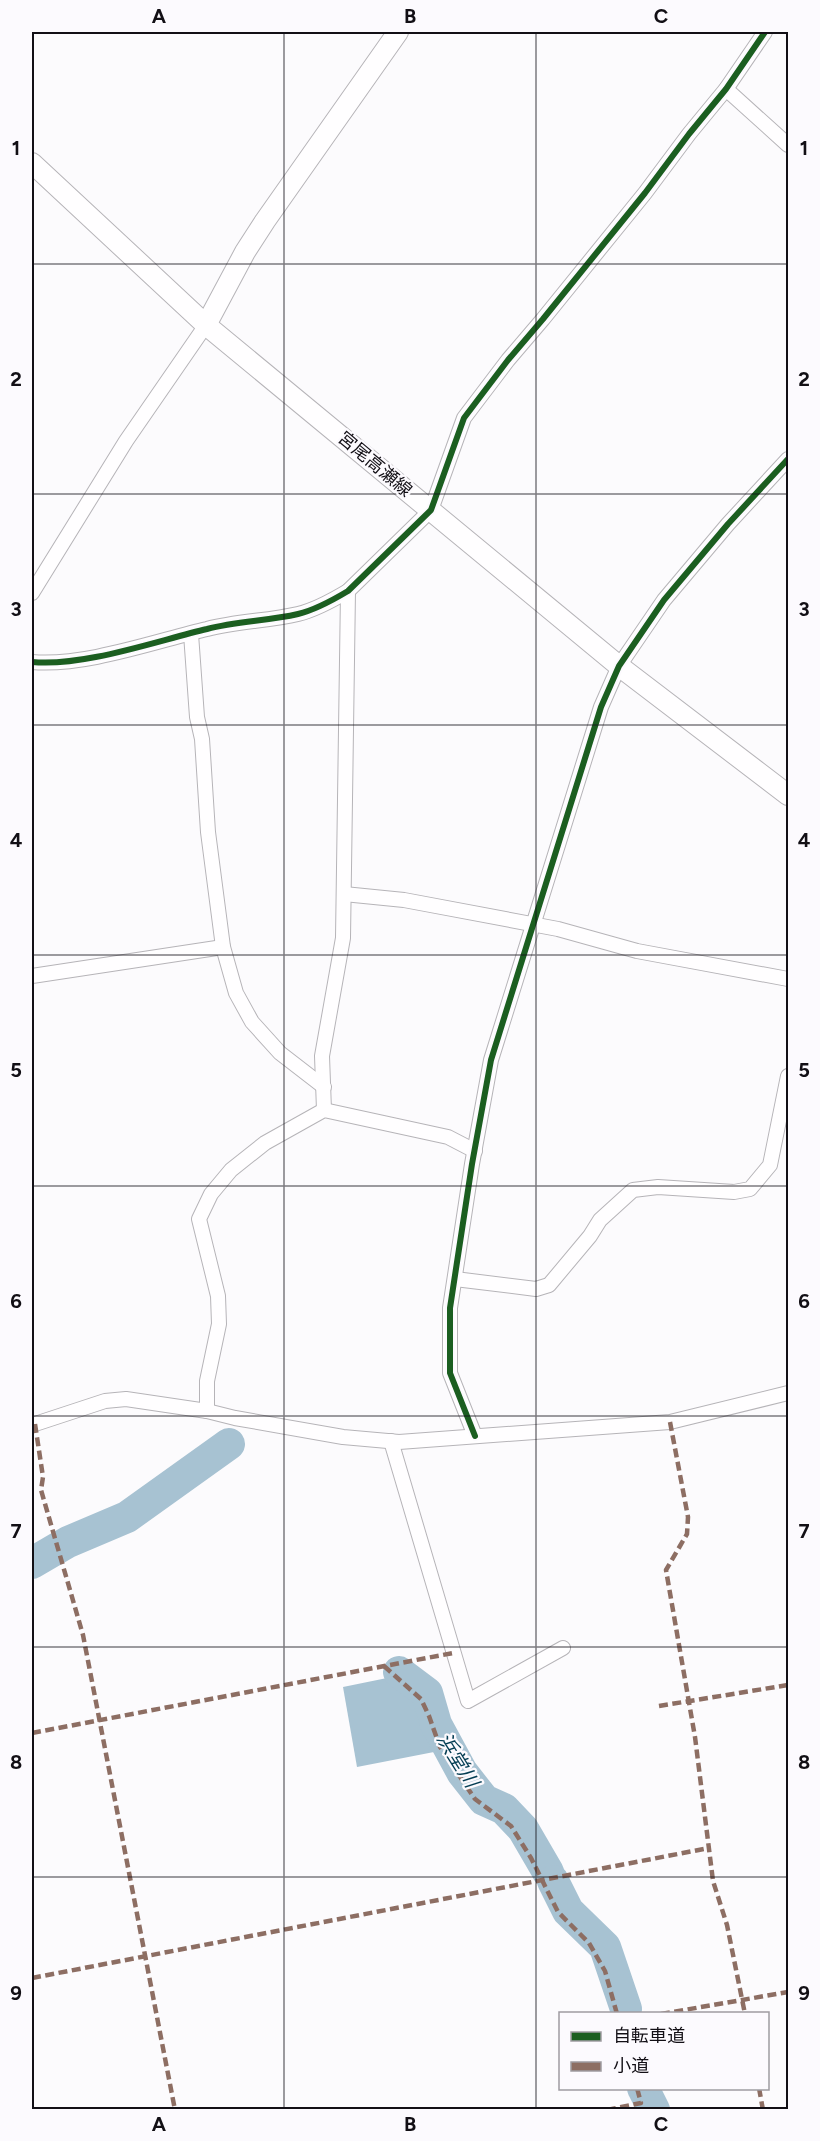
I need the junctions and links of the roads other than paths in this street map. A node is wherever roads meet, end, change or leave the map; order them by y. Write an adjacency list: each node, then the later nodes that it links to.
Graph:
1 (398, 32): 6 (main road)
2 (765, 32): 3 (street)
3 (726, 89): 4 (street); 8 (street)
4 (789, 145)
5 (32, 163): 6 (main road, 宮尾高瀬線)
6 (206, 325): 8 (main road, 宮尾高瀬線); 10 (street)
7 (789, 459): 13 (street)
8 (431, 510): 9 (street); 13 (main road, 宮尾高瀬線)
9 (348, 591): 11 (street); 15 (street)
10 (32, 593)
11 (191, 634): 12 (street); 17 (street)
12 (32, 662)
13 (619, 666): 14 (main road, 宮尾高瀬線); 16 (street)
14 (789, 795)
15 (345, 894): 16 (street); 21 (street)
16 (532, 925): 19 (street); 23 (street)
17 (223, 947): 18 (street); 21 (street)
18 (32, 976)
19 (789, 979)
20 (789, 1076): 24 (street)
21 (324, 1087): 22 (street)
22 (324, 1110): 23 (street); 26 (street)
23 (475, 1151): 24 (street)
24 (455, 1279): 28 (street)
25 (789, 1393): 28 (street)
26 (207, 1410): 27 (street); 29 (street)
27 (33, 1421)
28 (475, 1436): 29 (street)
29 (391, 1441): 30 (street)
30 (563, 1648)

